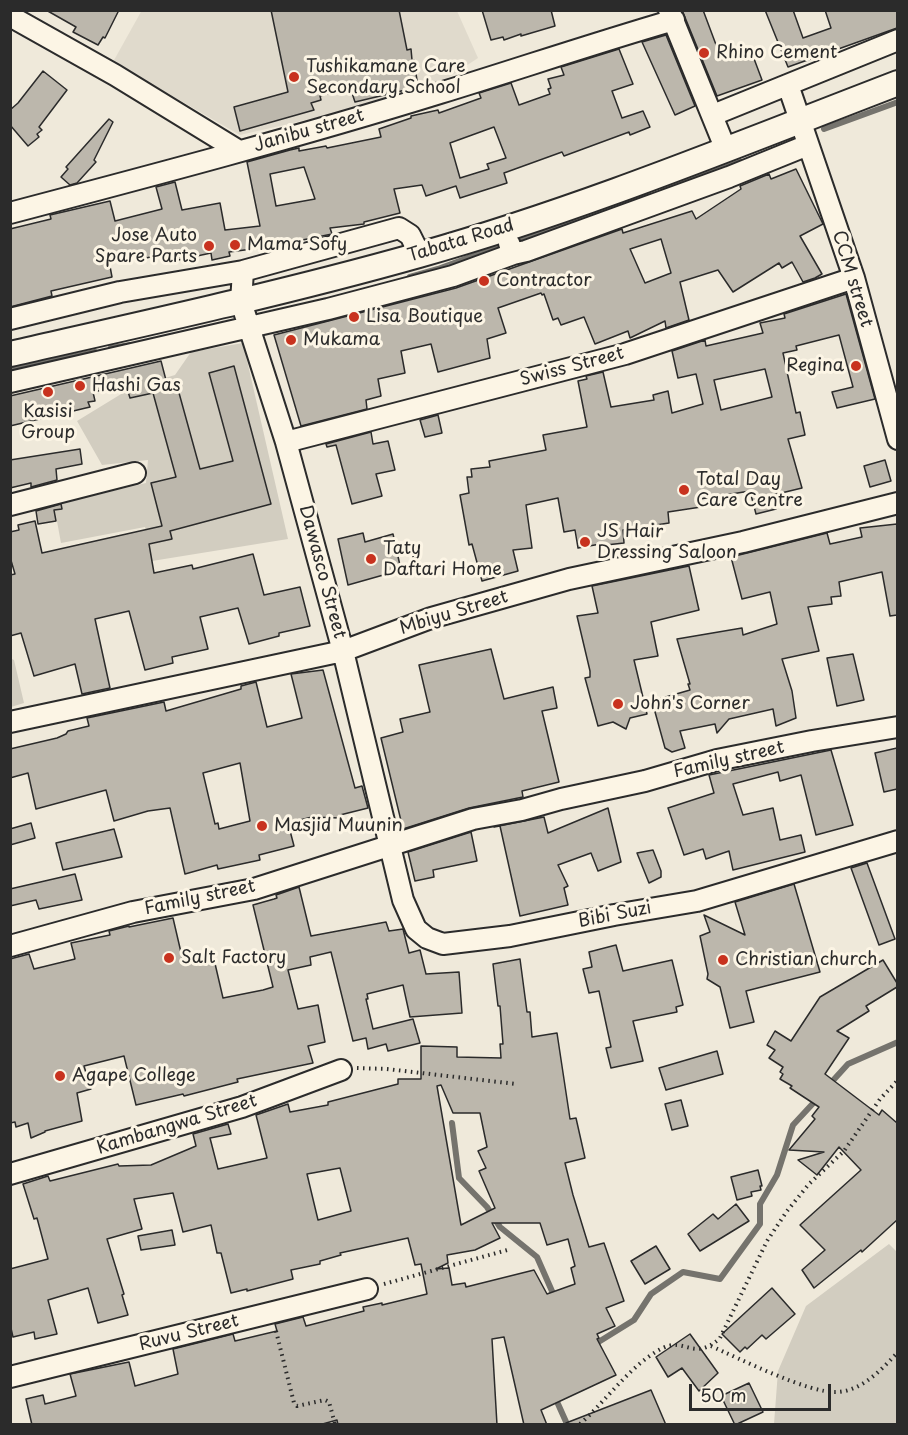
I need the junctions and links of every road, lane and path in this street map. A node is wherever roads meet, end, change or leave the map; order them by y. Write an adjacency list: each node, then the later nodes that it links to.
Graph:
1 (672, 15): 6 (street); 10 (street, Janibu street)
2 (10, 16): 10 (street)
3 (897, 40): 5 (street)
4 (897, 83): 7 (main road, Tabata Road)
5 (788, 85): 6 (street); 7 (street, CCM street)
6 (713, 115): 9 (street)
7 (800, 120): 8 (street, CCM street); 9 (main road, Tabata Road)
8 (808, 145): 13 (street); 16 (street, CCM street)
9 (726, 150): 12 (main road, Tabata Road)
10 (239, 151): 11 (street, Janibu street)
11 (10, 213)
12 (504, 228): 13 (street); 14 (main road, Tabata Road)
13 (513, 254): 19 (street)
14 (420, 255): 15 (street); 17 (main road, Tabata Road)
15 (243, 271): 18 (street); 20 (street)
16 (854, 278): 26 (street, CCM street); 27 (street, Swiss Street)
17 (317, 282): 18 (main road, Tabata Road); 19 (street)
18 (241, 302): 21 (street, Dawasco Street); 22 (main road, Tabata Road)
19 (328, 309): 21 (street)
20 (10, 319)
21 (249, 327): 24 (street); 27 (street, Dawasco Street)
22 (100, 334): 23 (main road, Tabata Road); 24 (street)
23 (10, 354)
24 (106, 360): 25 (street)
25 (10, 382)
26 (897, 439)
27 (286, 442): 31 (street, Dawasco Street)
28 (135, 473): 30 (street)
29 (897, 503): 31 (street, Mbiyu Street)
30 (10, 505)
31 (343, 651): 32 (street, Mbiyu Street); 35 (street, Dawasco Street)
32 (10, 722)
33 (897, 727): 35 (street, Family street)
34 (897, 841): 35 (street, Bibi Suzi)
35 (388, 846): 36 (street, Family street)
36 (10, 946)
37 (341, 1070): 39 (path); 40 (street, Kambangwa Street)
38 (897, 1080): 44 (path)
39 (516, 1084)
40 (10, 1173)
41 (511, 1249): 42 (path)
42 (367, 1289): 43 (street, Ruvu Street)
43 (270, 1313): 46 (street, Ruvu Street); 47 (path)
44 (711, 1346): 45 (path); 48 (path)
45 (897, 1352)
46 (10, 1377)
47 (335, 1425)
48 (580, 1425)

